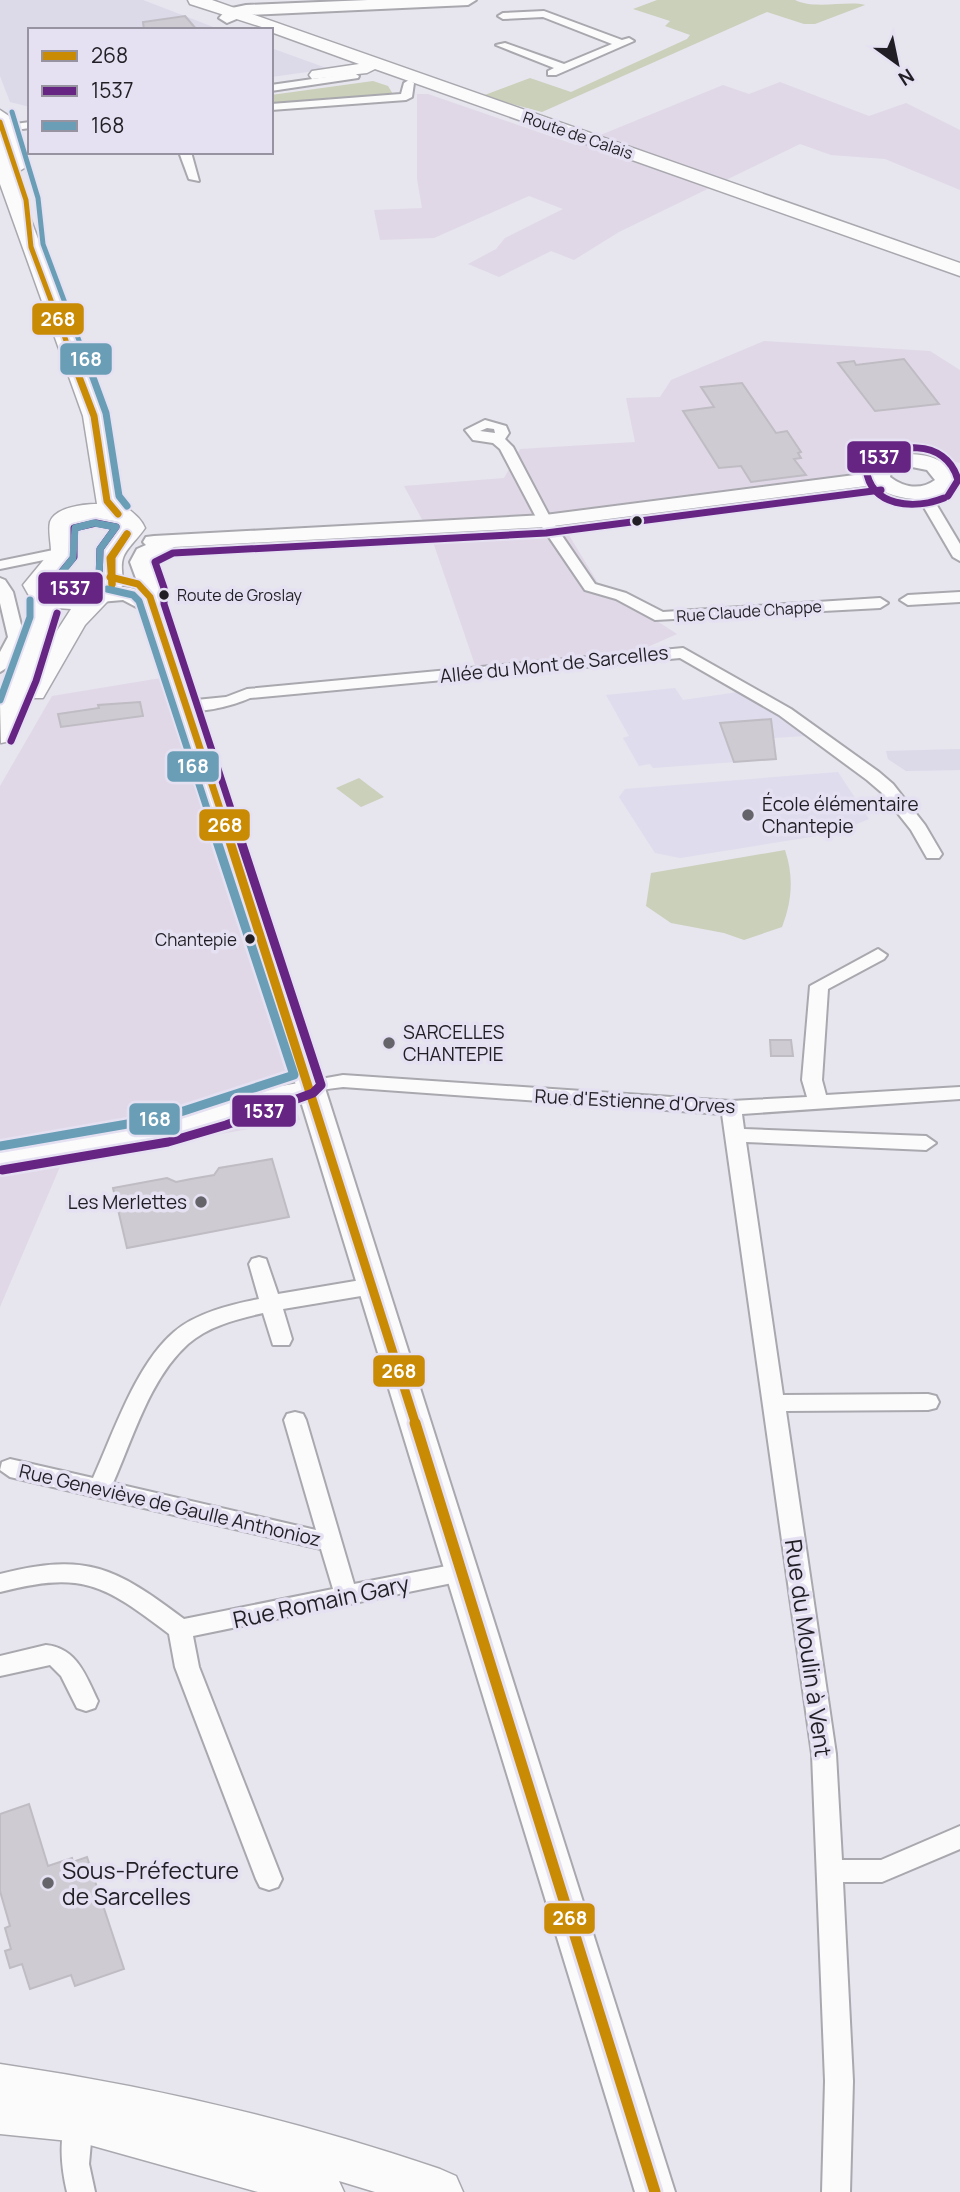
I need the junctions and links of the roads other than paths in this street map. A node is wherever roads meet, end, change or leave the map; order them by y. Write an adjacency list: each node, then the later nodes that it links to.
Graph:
1 (175, 0): 5 (main road, Route de Calais)
2 (196, 0): 5 (main road, Route de Calais)
3 (468, 0): 4 (main road)
4 (308, 4): 5 (main road)
5 (229, 15): 7 (main road, Route de Calais); 8 (main road, Route de Calais)
6 (503, 16): 12 (street)
7 (255, 28)
8 (263, 28)
9 (273, 32): 16 (main road, Route de Calais)
10 (273, 35): 14 (main road, Route de Calais)
11 (635, 38): 12 (street)
12 (622, 44): 15 (street)
13 (501, 45): 15 (street)
14 (332, 56): 16 (main road, Route de Calais); 18 (main road)
15 (564, 68): 17 (street)
16 (371, 70): 18 (main road); 20 (street); 21 (main road, Route de Calais); 31 (main road, Route de Calais)
17 (552, 73)
18 (318, 75): 19 (street)
19 (273, 82)
20 (273, 88)
21 (407, 90): 22 (street); 32 (main road, Route de Calais)
22 (273, 107)
23 (28, 120): 24 (main road)
24 (1, 122): 30 (main road)
25 (0, 149): 30 (main road)
26 (186, 154): 27 (street)
27 (195, 179)
28 (0, 204): 30 (main road)
29 (3, 233): 30 (main road)
30 (24, 249): 37 (main road); 38 (main road)
31 (960, 270)
32 (960, 277)
33 (497, 439): 39 (street, Rue Claude Chappe)
34 (952, 472): 35 (main road); 36 (main road)
35 (879, 478): 36 (main road); 39 (main road)
36 (922, 492): 43 (street)
37 (79, 497): 38 (main road); 41 (main road)
38 (125, 519): 40 (main road); 42 (main road)
39 (545, 521): 40 (main road); 51 (street, Rue Claude Chappe)
40 (170, 541): 42 (main road); 49 (main road)
41 (63, 552): 44 (street); 46 (main road)
42 (111, 552): 47 (main road)
43 (960, 557)
44 (0, 566): 46 (street)
45 (0, 583): 52 (street)
46 (43, 586): 47 (main road); 54 (main road)
47 (102, 590): 49 (main road); 54 (main road)
48 (960, 597): 50 (street)
49 (152, 600): 53 (main road)
50 (908, 600)
51 (880, 603)
52 (0, 667)
53 (186, 706): 55 (street, Allée du Mont de Sarcelles); 57 (main road)
54 (1, 736)
55 (933, 854)
56 (878, 955): 59 (street)
57 (309, 1082): 60 (street, Rue d'Estienne d'Orves); 63 (street, Rue d'Estienne d'Orves); 65 (main road)
58 (960, 1093): 59 (street, Rue d'Estienne d'Orves)
59 (818, 1100): 60 (street, Rue d'Estienne d'Orves)
60 (732, 1108): 61 (street, Rue du Moulin à Vent)
61 (736, 1135): 62 (street); 69 (street, Rue du Moulin à Vent)
62 (926, 1143)
63 (0, 1158)
64 (259, 1264): 66 (street)
65 (373, 1286): 66 (street); 74 (main road)
66 (271, 1305): 67 (street); 72 (street)
67 (281, 1339)
68 (928, 1402): 69 (street)
69 (774, 1403): 81 (street, Rue du Moulin à Vent)
70 (295, 1420): 73 (street)
71 (10, 1468): 72 (street, Rue Geneviève de Gaulle Anthonioz)
72 (100, 1488): 73 (street, Rue Geneviève de Gaulle Anthonioz)
73 (330, 1542): 76 (street)
74 (462, 1572): 76 (street, Rue Romain Gary); 86 (main road)
75 (0, 1583): 77 (street)
76 (346, 1595): 77 (street, Rue Romain Gary)
77 (180, 1629): 82 (street)
78 (0, 1667): 79 (street)
79 (86, 1700)
80 (960, 1837): 81 (street)
81 (832, 1871): 90 (street, Rue du Moulin à Vent)
82 (269, 1879)
83 (0, 2085): 89 (main road)
84 (0, 2112): 85 (main road)
85 (79, 2120): 87 (street); 88 (main road)
86 (645, 2184)
87 (81, 2192)
88 (321, 2192)
89 (440, 2192)
90 (836, 2192)

